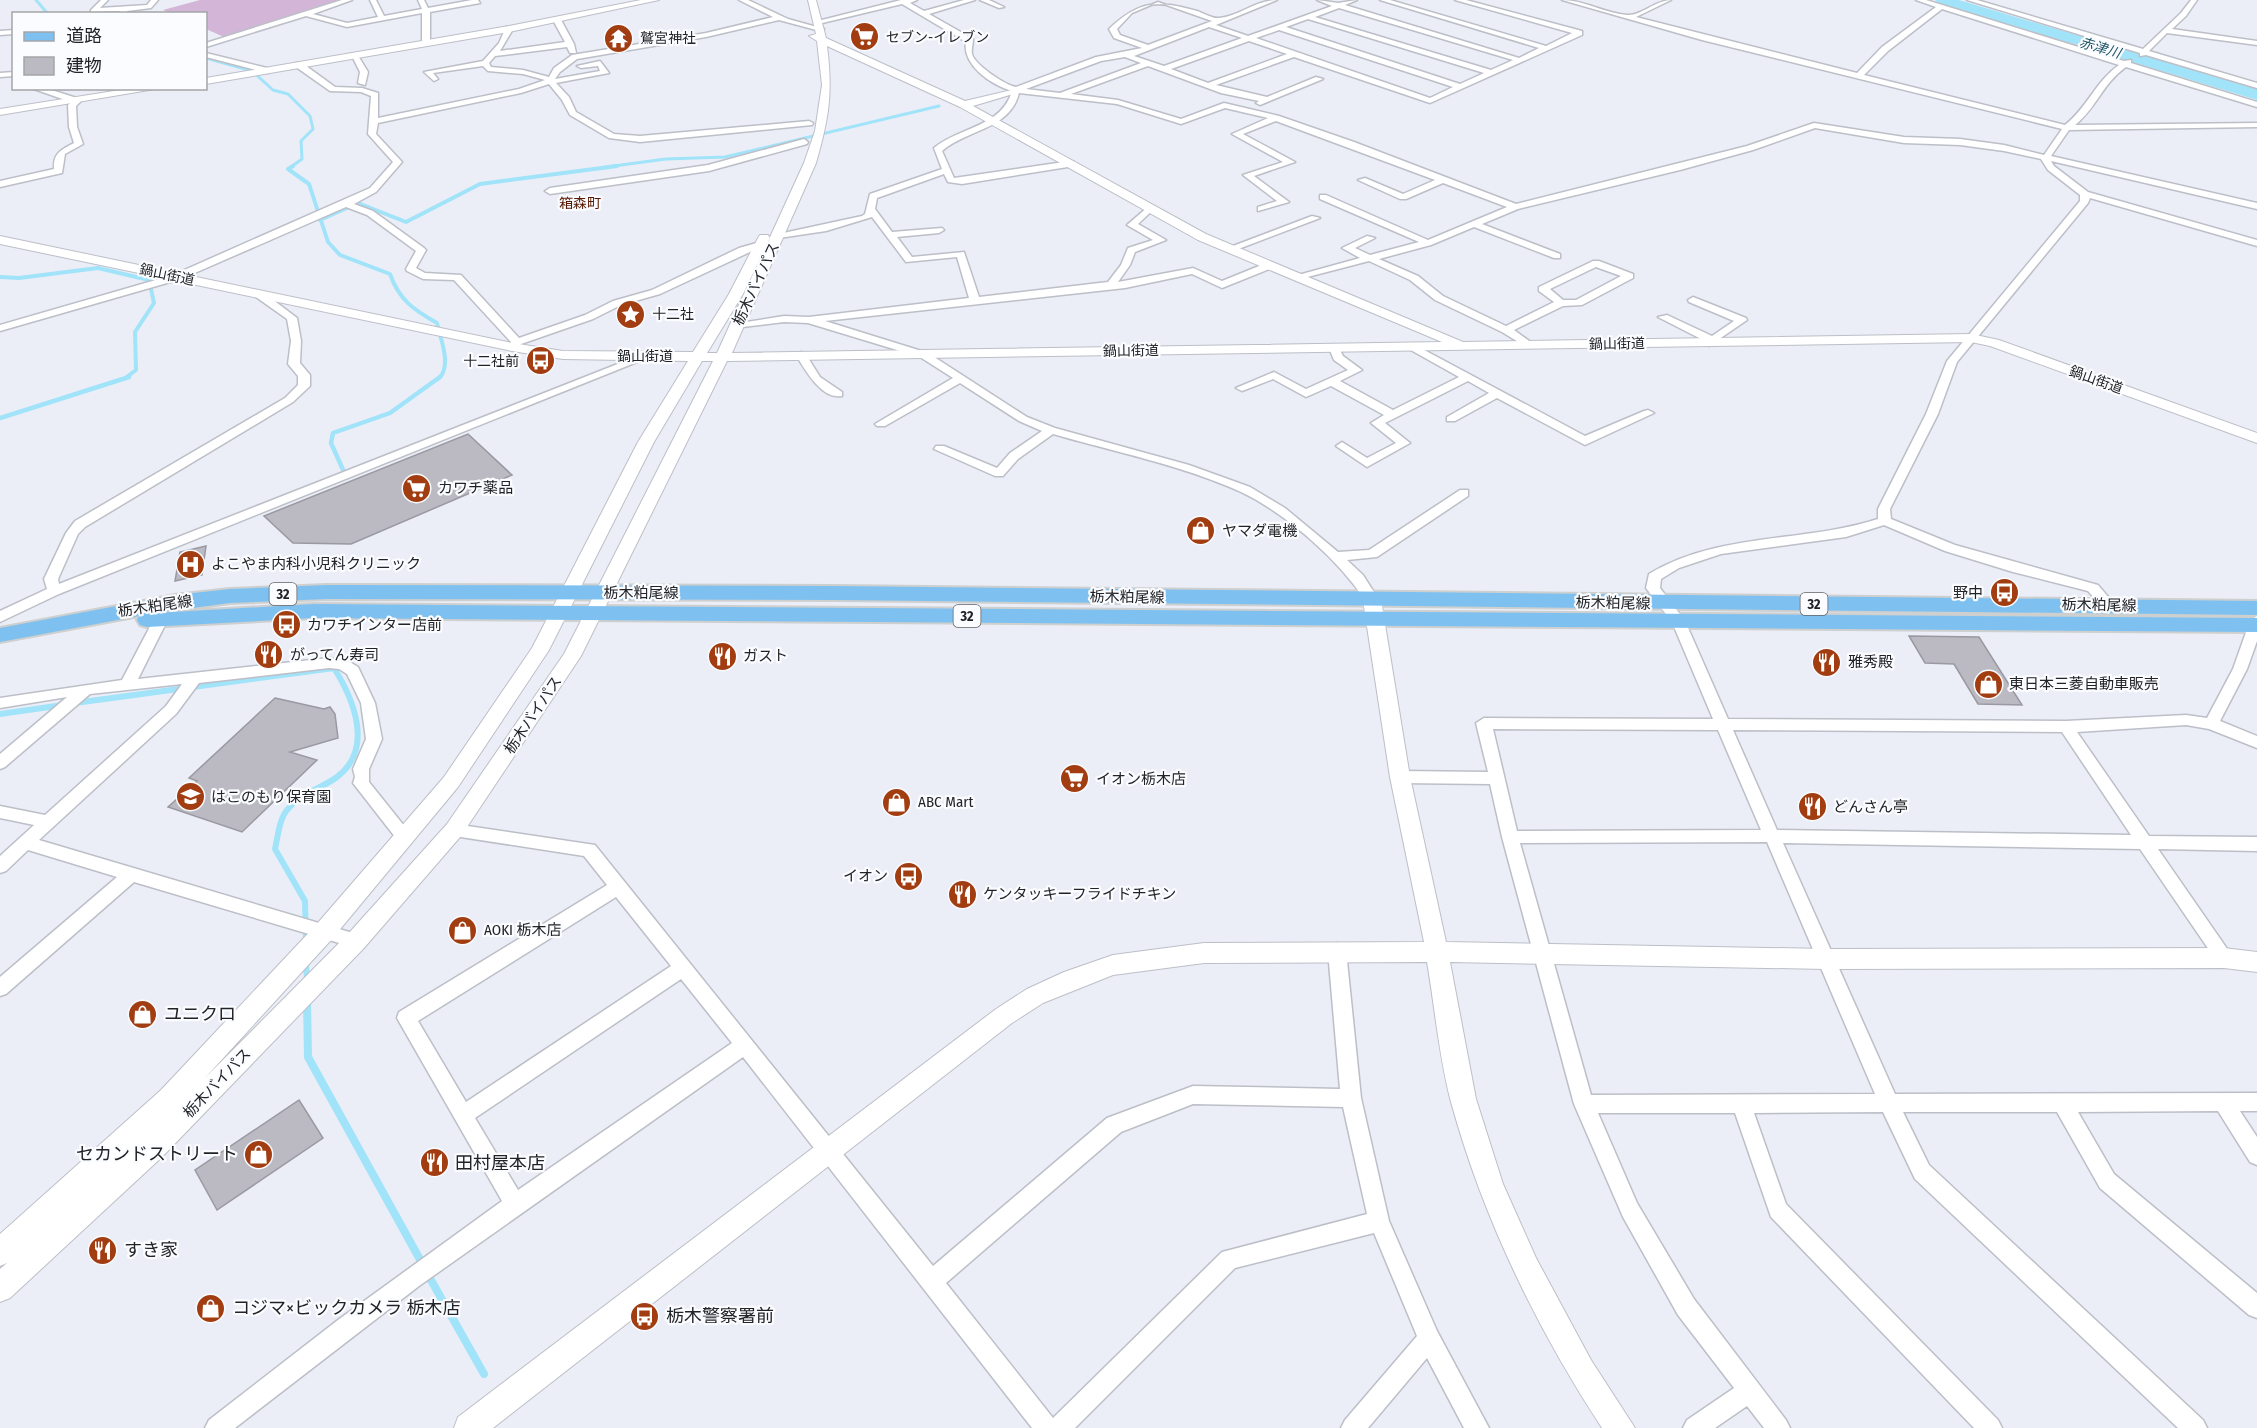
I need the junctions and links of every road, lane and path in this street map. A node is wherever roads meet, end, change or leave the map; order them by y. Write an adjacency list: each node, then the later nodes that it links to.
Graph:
1 (105, 0): 32 (street)
2 (155, 0): 32 (street)
3 (349, 0): 34 (street)
4 (373, 0): 35 (street)
5 (422, 0): 31 (street)
6 (475, 0): 31 (street)
7 (655, 0): 39 (street)
8 (742, 0): 38 (street)
9 (802, 0): 45 (street, 栃木バイパス)
10 (812, 0): 45 (street, 栃木バイパス)
11 (916, 0): 24 (street)
12 (972, 0): 33 (street)
13 (983, 0): 29 (street)
14 (1274, 0): 26 (street)
15 (1320, 0): 27 (street)
16 (1354, 0): 27 (street)
17 (1383, 0): 40 (street)
18 (1458, 0): 28 (street)
19 (1565, 0): 37 (street)
20 (1668, 0): 37 (street)
21 (1919, 0): 30 (street)
22 (1970, 0): 60 (street)
23 (2194, 0): 47 (street)
24 (904, 3): 33 (street); 45 (street)
25 (1249, 3): 26 (street)
26 (1259, 6): 41 (street)
27 (1338, 6): 36 (street); 46 (street)
28 (1486, 6): 40 (street); 56 (street)
29 (1001, 7)
30 (1941, 7): 71 (street); 78 (street)
31 (426, 10): 35 (street); 49 (street)
32 (124, 11)
33 (925, 13): 89 (street)
34 (307, 14): 35 (street); 53 (street)
35 (381, 17)
36 (1309, 17): 43 (street); 52 (street)
37 (1631, 17): 78 (street)
38 (780, 18): 45 (street); 65 (street)
39 (557, 20): 44 (street); 51 (street)
40 (1451, 20): 46 (street); 56 (street)
41 (1219, 21): 42 (street); 54 (street)
42 (1210, 25): 48 (street); 54 (street)
43 (1279, 27): 48 (street); 64 (street)
44 (508, 29): 49 (street); 58 (street)
45 (816, 30): 93 (street); 100 (street, 栃木バイパス); 122 (street, 栃木バイパス)
46 (1423, 31): 67 (street)
47 (2167, 31): 50 (street); 60 (street)
48 (1250, 38): 59 (street); 74 (street)
49 (426, 43): 63 (street)
50 (2257, 43)
51 (570, 44): 58 (street); 65 (street)
52 (1397, 44): 55 (street); 77 (street)
53 (207, 45)
54 (1149, 48): 62 (street)
55 (1387, 48)
56 (1546, 48): 67 (street)
57 (1377, 52): 64 (street)
58 (495, 54): 68 (street)
59 (1294, 54): 73 (street); 84 (street)
60 (2144, 54): 71 (street); 85 (street)
61 (207, 55): 76 (street)
62 (1125, 55): 69 (street); 89 (street)
63 (354, 56): 72 (street); 83 (street)
64 (1366, 56): 66 (street); 86 (street)
65 (575, 57): 75 (street)
66 (1356, 60)
67 (1519, 60): 77 (street)
68 (485, 63): 79 (street); 82 (street)
69 (1149, 63): 74 (street); 90 (street)
70 (1346, 64): 73 (street)
71 (2122, 64): 94 (street); 102 (street)
72 (299, 65): 76 (street); 98 (street)
73 (1336, 68): 86 (street)
74 (1164, 69): 84 (street)
75 (557, 70): 82 (street); 82 (street)
76 (268, 71): 81 (street)
77 (1491, 73): 86 (street)
78 (1859, 76): 102 (street)
79 (434, 79)
80 (1319, 79): 91 (street)
81 (207, 81)
82 (550, 81): 98 (street); 100 (street)
83 (362, 83)
84 (1209, 85): 91 (street)
85 (2257, 86)
86 (1460, 87)
87 (41, 90): 92 (street)
88 (144, 90): 92 (street)
89 (1016, 90): 90 (street); 93 (street); 99 (street)
90 (1056, 96): 95 (street)
91 (1268, 100): 95 (street)
92 (77, 101): 96 (street); 109 (street)
93 (964, 105): 99 (street)
94 (2257, 105)
95 (1244, 110): 97 (street)
96 (0, 112)
97 (1276, 118): 107 (street); 118 (street)
98 (376, 121): 113 (street)
99 (993, 122): 105 (street); 106 (street)
100 (809, 123): 103 (street, 栃木バイパス)
101 (2257, 125): 102 (street)
102 (2067, 129): 104 (street)
103 (804, 142): 110 (street); 128 (street, 栃木バイパス)
104 (2045, 159): 111 (street); 114 (street); 115 (street)
105 (1071, 164): 106 (street); 117 (street)
106 (945, 171): 116 (street)
107 (1444, 179): 108 (street); 115 (street)
108 (1362, 180)
109 (0, 184)
110 (550, 190)
111 (2085, 194): 127 (street); 145 (street)
112 (1323, 197): 126 (street)
113 (346, 204): 133 (street); 147 (street)
114 (2257, 206)
115 (1515, 207): 120 (street)
116 (870, 209): 122 (street); 123 (street)
117 (1149, 209): 129 (street); 135 (street)
118 (1261, 209)
119 (1315, 218): 129 (street)
120 (1474, 225): 126 (street); 130 (street)
121 (939, 230): 123 (street)
122 (779, 235): 142 (street, 栃木バイパス)
123 (890, 235): 138 (street)
124 (1370, 238): 131 (street)
125 (0, 240): 133 (street, 鍋山街道)
126 (1428, 243): 131 (street)
127 (2257, 243)
128 (760, 245): 147 (street); 155 (street, 栃木バイパス)
129 (1230, 249): 132 (street)
130 (1557, 256)
131 (1371, 258): 134 (street); 144 (street)
132 (1268, 266): 134 (street); 135 (street)
133 (177, 277): 136 (street, 鍋山街道); 143 (street)
134 (1296, 277): 149 (street)
135 (1111, 285): 138 (street)
136 (260, 295): 147 (street, 鍋山街道); 174 (street)
137 (1693, 300): 146 (street)
138 (975, 302): 141 (street)
139 (1561, 303): 139 (street); 144 (street)
140 (1663, 317): 146 (street)
141 (809, 320): 142 (street); 153 (street)
142 (738, 326): 156 (street, 栃木バイパス)
143 (0, 328)
144 (1506, 330): 148 (street)
145 (1971, 338): 146 (street, 鍋山街道); 168 (street, 鍋山街道); 172 (street)
146 (1711, 341): 148 (street, 鍋山街道)
147 (515, 345): 154 (street, 鍋山街道)
148 (1528, 345): 149 (street, 鍋山街道)
149 (1466, 346): 150 (street, 鍋山街道)
150 (1413, 347): 151 (street, 鍋山街道); 157 (street)
151 (1334, 348): 153 (street, 鍋山街道); 159 (street)
152 (801, 355): 153 (street, 鍋山街道); 156 (street, 鍋山街道); 162 (street)
153 (924, 355): 158 (street)
154 (647, 356): 155 (street, 鍋山街道); 174 (street)
155 (698, 357): 156 (street, 鍋山街道); 176 (street, 栃木バイパス)
156 (722, 357): 175 (street, 栃木バイパス)
157 (1468, 377): 161 (street); 164 (street)
158 (960, 379): 166 (street); 167 (street)
159 (1331, 381): 160 (street); 164 (street)
160 (1242, 388)
161 (1497, 393): 163 (street); 165 (street)
162 (838, 394)
163 (1648, 414)
164 (1393, 416): 169 (street)
165 (1451, 419)
166 (881, 424)
167 (1051, 430): 170 (street); 173 (street)
168 (2257, 438)
169 (1342, 446)
170 (940, 449)
171 (1464, 493): 173 (street)
172 (1886, 520): 177 (street); 178 (street)
173 (1335, 556): 179 (street)
174 (54, 591): 181 (street)
175 (604, 593): 176 (main road, 栃木粕尾線 / 32); 179 (main road, 栃木粕尾線 / 32); 180 (street, 栃木バイパス)
176 (564, 603): 180 (main road, 栃木粕尾線 / 32); 182 (main road, 栃木粕尾線 / 32); 185 (main road, 栃木粕尾線 / 32); 202 (street, 栃木バイパス)
177 (1664, 603): 178 (main road, 栃木粕尾線 / 32); 179 (main road, 栃木粕尾線 / 32); 184 (street)
178 (2108, 605): 183 (main road, 栃木粕尾線 / 32)
179 (1373, 609): 180 (main road, 栃木粕尾線 / 32); 184 (main road, 栃木粕尾線 / 32); 196 (street)
180 (594, 613): 200 (street, 栃木バイパス)
181 (0, 617)
182 (161, 619): 186 (main road, 栃木粕尾線 / 32); 188 (street)
183 (2256, 619): 184 (main road, 栃木粕尾線 / 32); 192 (street)
184 (1678, 621): 191 (street)
185 (0, 635)
186 (0, 640)
187 (195, 678): 188 (street); 199 (street); 202 (street)
188 (128, 684): 189 (street)
189 (86, 689): 190 (street); 195 (street)
190 (0, 703)
191 (1723, 724): 193 (street); 197 (street); 201 (street)
192 (2211, 724): 193 (street); 194 (street)
193 (2066, 727): 204 (street)
194 (2257, 742)
195 (0, 763)
196 (1400, 777): 197 (street); 213 (street)
197 (1497, 778): 203 (street)
198 (0, 812): 199 (street)
199 (48, 822): 205 (street)
200 (454, 830): 209 (street); 211 (street, 栃木バイパス)
201 (1772, 836): 203 (street); 204 (street); 216 (street)
202 (405, 837): 210 (street, 栃木バイパス)
203 (1510, 837): 214 (street)
204 (2144, 842): 206 (street); 215 (street)
205 (26, 843): 207 (street); 208 (street)
206 (2257, 844)
207 (0, 866)
208 (133, 873): 210 (street); 219 (street)
209 (618, 887): 218 (street); 228 (street)
210 (324, 932): 211 (street); 233 (street, 栃木バイパス)
211 (356, 941): 235 (street, 栃木バイパス)
212 (1337, 951): 213 (street); 221 (street); 229 (street)
213 (1437, 952): 214 (street); 245 (street)
214 (1541, 953): 216 (street); 227 (street)
215 (2224, 958): 216 (street); 217 (street)
216 (1826, 959): 222 (street)
217 (2257, 962)
218 (683, 968): 220 (street); 228 (street)
219 (0, 988)
220 (744, 1045): 229 (street); 231 (street)
221 (1351, 1098): 232 (street); 234 (street)
222 (1888, 1101): 223 (street); 226 (street); 249 (street)
223 (2062, 1102): 224 (street); 236 (street)
224 (2223, 1102): 225 (street); 230 (street)
225 (2257, 1102)
226 (1741, 1103): 227 (street); 248 (street)
227 (1584, 1104): 238 (street)
228 (463, 1115): 231 (street)
229 (829, 1150): 234 (street); 240 (street)
230 (2257, 1155)
231 (515, 1204): 239 (street)
232 (1379, 1221): 237 (street); 242 (street)
233 (0, 1252)
234 (932, 1281): 241 (street)
235 (0, 1288)
236 (2257, 1307)
237 (1429, 1340): 243 (street); 244 (street)
238 (1748, 1392): 246 (street); 247 (street)
239 (217, 1428)
240 (469, 1428)
241 (1046, 1428)
242 (1059, 1428)
243 (1353, 1428)
244 (1477, 1428)
245 (1620, 1428)
246 (1695, 1428)
247 (1778, 1428)
248 (1990, 1428)
249 (2195, 1428)

